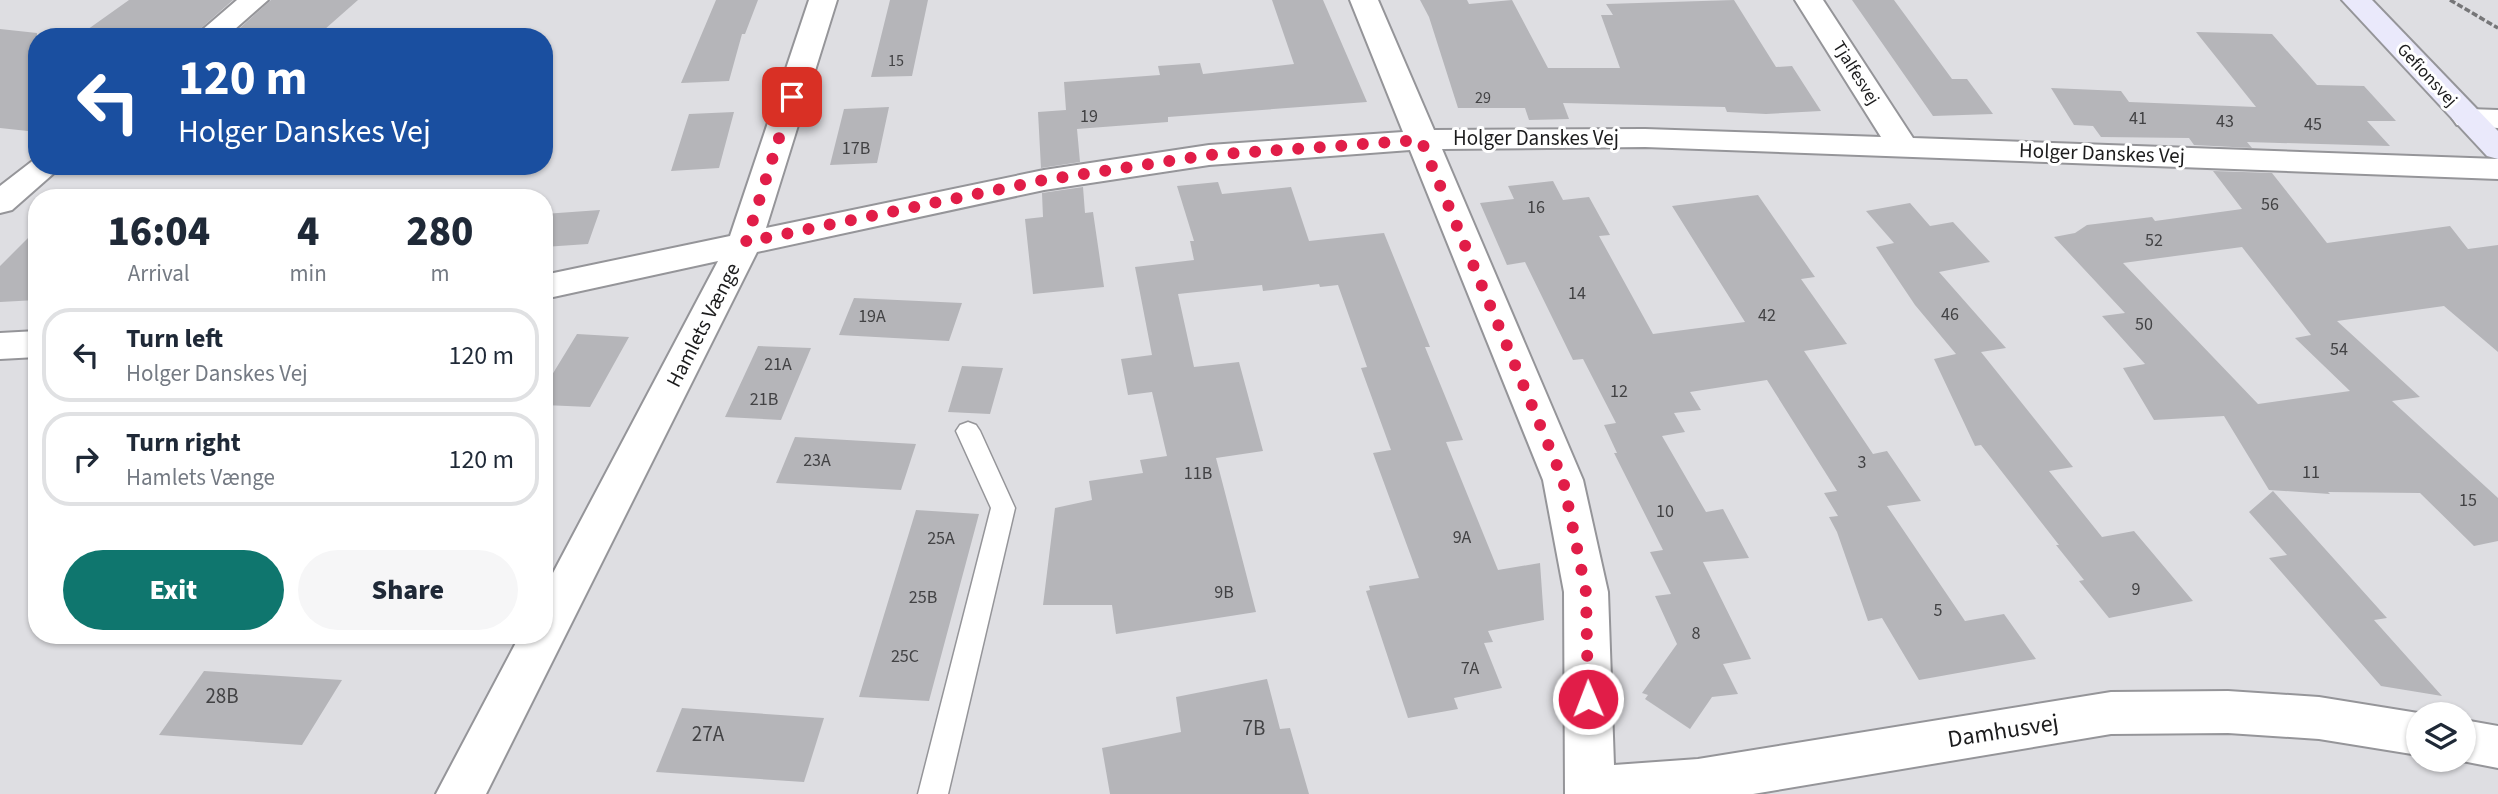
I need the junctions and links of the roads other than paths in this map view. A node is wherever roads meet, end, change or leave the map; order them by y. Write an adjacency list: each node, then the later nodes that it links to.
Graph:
1 (254, 0): 6 (street)
2 (823, 0): 14 (street, Hamlets Vænge)
3 (1364, 0): 8 (street)
4 (1810, 0): 9 (street, Tjalfesvej)
5 (2356, 0): 7 (main road, Gefionsvej)
6 (219, 28)
7 (2483, 118): 10 (main road, Gefionsvej)
8 (1421, 140): 9 (street, Holger Danskes Vej); 14 (street, Holger Danskes Vej); 24 (street)
9 (1902, 145): 11 (street, Holger Danskes Vej)
10 (2498, 149)
11 (2498, 169)
12 (35, 175): 13 (street)
13 (0, 203)
14 (746, 242): 15 (street, Holger Danskes Vej); 19 (street, Hamlets Vænge)
15 (553, 285)
16 (28, 344): 17 (street)
17 (0, 346)
18 (968, 431): 26 (lane)
19 (553, 617)
20 (539, 644): 25 (street, Hamlets Vænge)
21 (2406, 732): 24 (street, Damhusvej)
22 (2476, 743): 23 (street)
23 (2498, 747)
24 (1590, 791)
25 (461, 794)
26 (933, 794)

